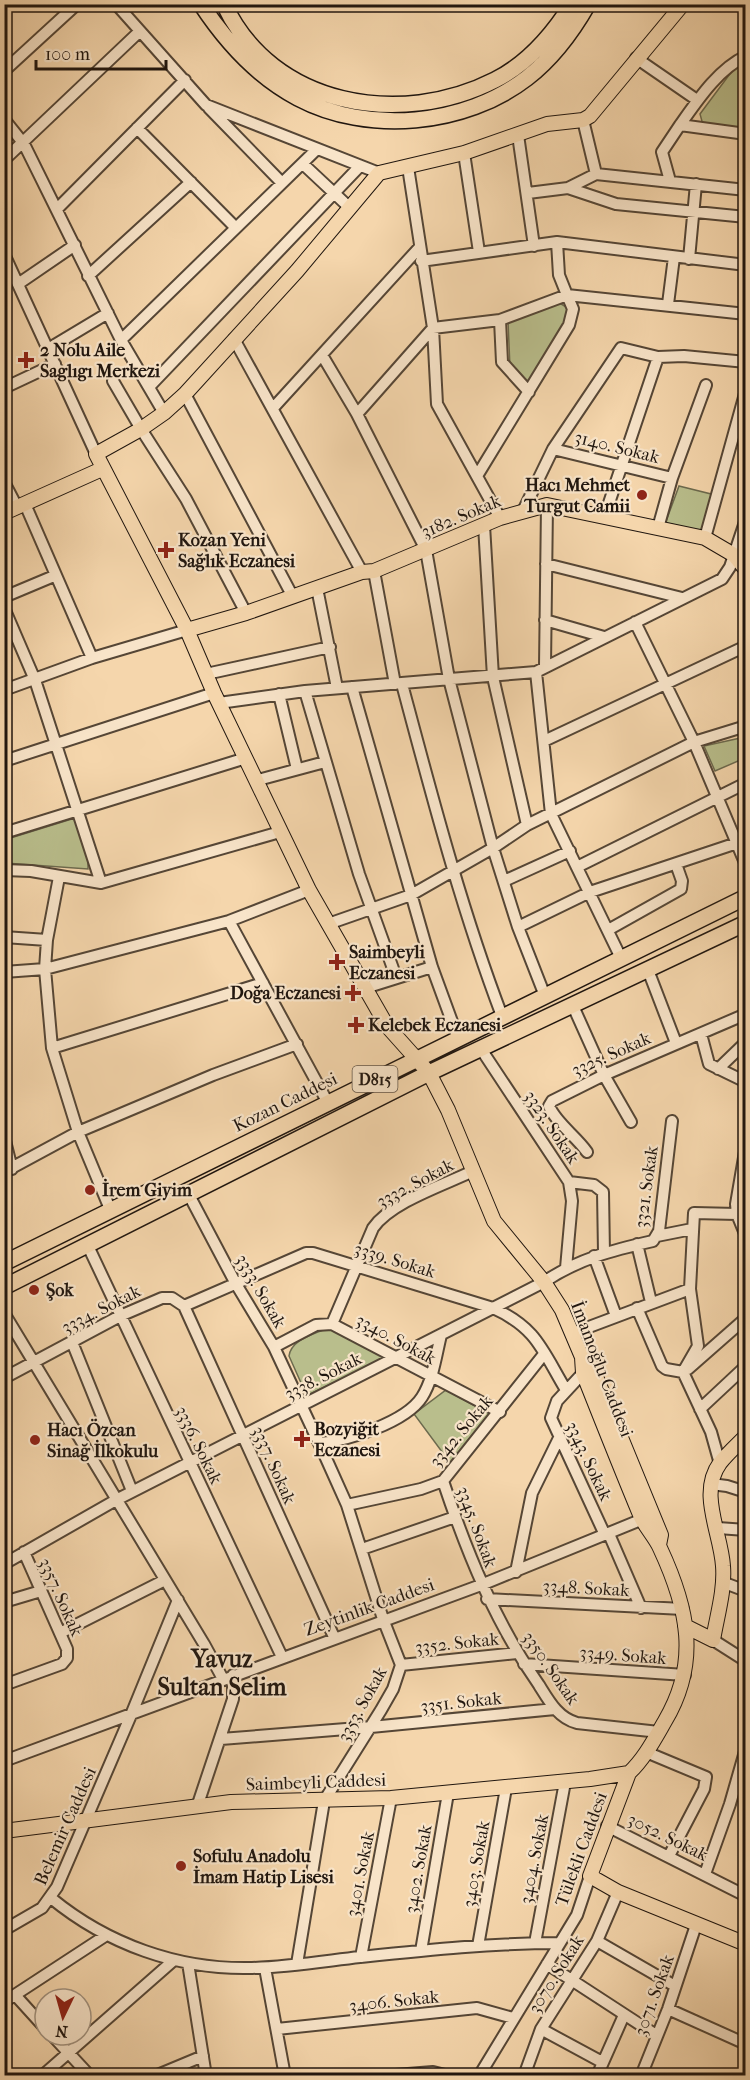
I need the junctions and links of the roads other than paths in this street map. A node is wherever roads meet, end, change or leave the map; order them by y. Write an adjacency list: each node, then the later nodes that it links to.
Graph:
1 (78, 4): 11 (street)
2 (116, 4): 8 (street)
3 (201, 4): 6 (highway)
4 (224, 4): 5 (highway)
5 (572, 4)
6 (588, 4)
7 (683, 4): 10 (main road)
8 (140, 31): 12 (street); 21 (street)
9 (746, 56): 13 (street)
10 (636, 58): 13 (street); 16 (main road)
11 (4, 71)
12 (185, 81): 14 (street); 18 (street)
13 (697, 100): 17 (street)
14 (207, 105): 22 (street); 32 (street)
15 (4, 119): 21 (street)
16 (583, 120): 20 (main road); 29 (street)
17 (680, 125): 19 (street); 30 (street)
18 (137, 128): 31 (street); 38 (street)
19 (746, 134)
20 (518, 135): 23 (main road); 37 (street)
21 (24, 144): 24 (street); 38 (street)
22 (316, 150): 25 (street); 26 (street)
23 (464, 153): 27 (main road); 47 (street)
24 (4, 160)
25 (303, 164): 32 (street); 36 (street)
26 (360, 166): 28 (street); 36 (street)
27 (408, 167): 28 (main road); 46 (street)
28 (379, 173): 39 (main road)
29 (596, 174): 30 (street); 34 (street)
30 (670, 181): 33 (street)
31 (191, 182): 42 (street); 53 (street)
32 (282, 183): 42 (street)
33 (696, 184): 35 (street); 40 (street)
34 (568, 188): 37 (street); 40 (street)
35 (746, 189)
36 (334, 192): 39 (street); 70 (street)
37 (528, 193): 45 (street)
38 (58, 207): 44 (street)
39 (350, 208): 61 (main road)
40 (693, 212): 41 (street); 50 (street)
41 (746, 217)
42 (235, 227): 62 (street)
43 (557, 242): 45 (street); 49 (street); 55 (street)
44 (75, 245): 53 (street); 54 (street)
45 (534, 246): 47 (street)
46 (418, 248): 51 (street); 64 (street)
47 (479, 252): 51 (street)
48 (4, 254): 54 (street)
49 (674, 256): 50 (street); 56 (street)
50 (689, 259): 52 (street)
51 (421, 261): 60 (street)
52 (746, 265)
53 (88, 276): 57 (street)
54 (18, 284): 63 (street)
55 (567, 295): 56 (street); 59 (street); 73 (street)
56 (668, 304): 58 (street)
57 (108, 313): 62 (street); 63 (street)
58 (746, 314)
59 (500, 320): 60 (street); 73 (street)
60 (433, 328): 77 (street); 83 (street)
61 (234, 339): 74 (main road); 75 (street)
62 (121, 340): 70 (street)
63 (48, 349): 67 (street)
64 (322, 355): 75 (street); 77 (street)
65 (658, 357): 66 (street); 79 (street); 81 (street)
66 (746, 362)
67 (56, 363): 71 (street); 80 (street)
68 (113, 381): 78 (street)
69 (706, 385): 84 (street)
70 (149, 387): 76 (street)
71 (4, 388)
72 (746, 390): 94 (street)
73 (529, 392): 83 (street)
74 (185, 394): 76 (main road); 103 (street)
75 (274, 407): 99 (street)
76 (164, 413): 78 (main road)
77 (357, 414): 95 (street)
78 (141, 429): 80 (main road); 106 (street)
79 (553, 448): 81 (street, 3140. Sokak); 88 (street)
80 (96, 454): 82 (main road, İmamoğlu Caddesi)
81 (621, 464): 84 (street, 3140. Sokak); 89 (street)
82 (102, 469): 87 (main road); 109 (main road, İmamoğlu Caddesi)
83 (477, 476): 90 (street)
84 (672, 478): 93 (street)
85 (4, 482): 87 (street)
86 (547, 505): 88 (main road, 3182. Sokak); 89 (main road, 3182. Sokak); 97 (street)
87 (15, 508): 100 (street)
88 (524, 509): 90 (main road, 3182. Sokak)
89 (605, 515): 93 (main road, 3182. Sokak)
90 (500, 518): 92 (main road, 3182. Sokak)
91 (745, 520): 96 (street)
92 (484, 525): 95 (main road, 3182. Sokak); 116 (street)
93 (658, 528): 94 (main road, 3182. Sokak)
94 (705, 538): 96 (main road, 3182. Sokak)
95 (426, 550): 99 (main road, 3182. Sokak); 117 (street)
96 (734, 555): 98 (main road, 3182. Sokak); 104 (street)
97 (546, 564): 104 (street); 107 (street)
98 (746, 570)
99 (368, 572): 101 (main road, 3182. Sokak); 119 (street)
100 (54, 576): 102 (street); 113 (street)
101 (317, 588): 103 (main road, 3182. Sokak); 112 (street)
102 (4, 597)
103 (293, 597): 106 (main road, 3182. Sokak)
104 (682, 598): 108 (street)
105 (4, 608): 118 (street)
106 (246, 614): 109 (main road, 3182. Sokak)
107 (545, 620): 110 (street); 114 (street)
108 (635, 622): 110 (street); 120 (street)
109 (187, 630): 113 (street); 115 (main road, İmamoğlu Caddesi)
110 (604, 637): 114 (street)
111 (746, 646): 120 (street)
112 (330, 647): 115 (street); 122 (street)
113 (92, 658): 118 (street)
114 (541, 669): 116 (street); 128 (street)
115 (206, 674): 126 (main road, İmamoğlu Caddesi)
116 (493, 677): 117 (street); 140 (street)
117 (449, 679): 119 (street); 144 (street)
118 (35, 680): 123 (street); 130 (street)
119 (399, 684): 121 (street); 150 (street)
120 (666, 685): 128 (street); 129 (street)
121 (351, 687): 122 (street); 156 (street)
122 (338, 688): 124 (street)
123 (4, 690)
124 (305, 691): 125 (street); 133 (street)
125 (279, 693): 126 (street); 134 (street)
126 (216, 698): 130 (street); 131 (main road, İmamoğlu Caddesi)
127 (746, 726): 129 (street)
128 (544, 741): 139 (street)
129 (694, 742): 137 (street); 139 (street)
130 (57, 744): 132 (street); 138 (street)
131 (246, 758): 135 (main road, İmamoğlu Caddesi); 138 (street)
132 (4, 760)
133 (324, 762): 134 (street); 158 (street)
134 (297, 769): 135 (street)
135 (258, 780): 141 (main road, İmamoğlu Caddesi)
136 (746, 783): 137 (street)
137 (717, 796): 143 (street); 148 (street)
138 (78, 808): 142 (street); 153 (street)
139 (551, 814): 140 (street); 145 (street)
140 (527, 825): 144 (street)
141 (280, 832): 153 (street); 154 (main road, İmamoğlu Caddesi)
142 (4, 833)
143 (740, 842): 146 (street); 147 (street)
144 (493, 848): 150 (street); 152 (street)
145 (570, 851): 148 (street); 152 (street)
146 (676, 864): 155 (street); 163 (street)
147 (746, 864)
148 (579, 866): 155 (street)
149 (4, 870): 151 (street)
150 (452, 872): 156 (street); 177 (street)
151 (59, 877): 153 (street); 165 (street)
152 (504, 881): 162 (street)
153 (101, 883)
154 (309, 890): 159 (street); 161 (main road, İmamoğlu Caddesi)
155 (590, 892): 162 (street); 163 (street)
156 (411, 895): 158 (street); 167 (street)
157 (746, 897): 166 (highway, Kozan Caddesi / D815)
158 (372, 909): 161 (street); 171 (street)
159 (229, 921): 168 (street); 172 (street)
160 (746, 923): 169 (highway, D815)
161 (328, 924): 173 (main road, İmamoğlu Caddesi)
162 (518, 927): 174 (street)
163 (608, 930): 166 (street)
164 (4, 937): 165 (street)
165 (47, 940): 168 (street)
166 (621, 958): 174 (highway, Kozan Caddesi / D815)
167 (432, 967): 171 (street); 179 (street)
168 (45, 969): 170 (street); 183 (street)
169 (648, 970): 175 (highway, D815); 181 (street)
170 (4, 972)
171 (396, 977): 173 (street)
172 (264, 983): 182 (street); 183 (street)
173 (365, 988): 185 (main road, İmamoğlu Caddesi)
174 (545, 996): 177 (highway, Kozan Caddesi / D815)
175 (573, 1006): 184 (highway, D815); 188 (street)
176 (746, 1014): 178 (street, 3325. Sokak)
177 (502, 1016): 179 (highway, Kozan Caddesi / D815)
178 (701, 1034): 181 (street, 3325. Sokak); 186 (street)
179 (458, 1038): 185 (highway, Kozan Caddesi / D815)
180 (746, 1042): 186 (street)
181 (676, 1043): 188 (street, 3325. Sokak)
182 (297, 1044): 190 (street); 193 (street)
183 (52, 1048): 193 (street)
184 (481, 1049): 187 (highway, D815); 199 (street, 3323. Sokak)
185 (415, 1059): 187 (main road, İmamoğlu Caddesi); 190 (highway, Kozan Caddesi / D815)
186 (718, 1069): 189 (street)
187 (429, 1073): 198 (main road, İmamoğlu Caddesi); 200 (highway, D815)
188 (604, 1075): 192 (street); 196 (street, 3325. Sokak)
189 (746, 1082)
190 (328, 1103): 201 (highway, Kozan Caddesi / D815)
191 (672, 1121): 204 (street, 3321. Sokak)
192 (631, 1122)
193 (78, 1132): 197 (street); 201 (street)
194 (4, 1137): 197 (street)
195 (746, 1146): 202 (street)
196 (587, 1152)
197 (8, 1170)
198 (473, 1171): 210 (street, 3332. Sokak); 212 (main road, İmamoğlu Caddesi)
199 (569, 1182): 208 (street); 211 (street, 3323. Sokak)
200 (189, 1195): 207 (highway, D815); 213 (street, 3333. Sokak)
201 (110, 1209): 209 (highway, Kozan Caddesi / D815)
202 (737, 1214): 203 (street); 205 (street)
203 (692, 1229): 204 (street); 215 (street)
204 (657, 1236): 206 (street, 3321. Sokak)
205 (746, 1236)
206 (637, 1244): 208 (street, 3321. Sokak); 216 (street)
207 (88, 1246): 214 (highway, D815); 221 (street, 3336. Sokak)
208 (599, 1255): 211 (street, 3338. Sokak); 222 (street)
209 (4, 1263)
210 (359, 1266): 213 (street, 3339. Sokak); 218 (street, 3339. Sokak); 224 (street, 3332. Sokak)
211 (566, 1268): 212 (street, 3338. Sokak)
212 (544, 1282): 218 (street, 3338. Sokak); 225 (main road, İmamoğlu Caddesi)
213 (236, 1284): 217 (street, 3339. Sokak); 228 (street, 3333. Sokak)
214 (4, 1287)
215 (690, 1288): 216 (street); 234 (street)
216 (651, 1302): 219 (street)
217 (184, 1306): 221 (street, 3334. Sokak); 242 (street, 3337. Sokak)
218 (493, 1308): 226 (street, 3338. Sokak); 229 (street, 3339. Sokak)
219 (638, 1308): 222 (street); 234 (street)
220 (4, 1313): 232 (street)
221 (120, 1316): 227 (street, 3334. Sokak); 246 (street, 3336. Sokak)
222 (616, 1316): 225 (street)
223 (746, 1318): 234 (street)
224 (332, 1324): 228 (street, 3340. Sokak); 231 (street, 3340. Sokak)
225 (573, 1333): 230 (main road, İmamoğlu Caddesi)
226 (441, 1335): 231 (street, 3338. Sokak); 236 (street)
227 (72, 1342): 232 (street, 3334. Sokak); 251 (street)
228 (274, 1347): 239 (street, 3333. Sokak)
229 (544, 1354): 238 (street, 3339. Sokak); 241 (street, 3342. Sokak)
230 (582, 1357): 235 (main road, İmamoğlu Caddesi); 259 (main road)
231 (396, 1358): 236 (street, 3340. Sokak); 239 (street, 3338. Sokak)
232 (34, 1364): 237 (street, 3334. Sokak); 252 (street)
233 (746, 1366): 240 (street)
234 (683, 1372): 240 (street)
235 (583, 1373): 238 (street, 3343. Sokak); 255 (main road, İmamoğlu Caddesi)
236 (430, 1375): 241 (street, 3340. Sokak); 245 (street)
237 (4, 1378)
238 (566, 1390): 244 (street, 3343. Sokak)
239 (301, 1406): 242 (street, 3338. Sokak); 245 (street, 3333. Sokak)
240 (700, 1409): 247 (street)
241 (501, 1412): 248 (street, 3342. Sokak)
242 (242, 1436): 246 (street, 3338. Sokak); 277 (street, 3337. Sokak)
243 (746, 1436): 247 (main road)
244 (559, 1438): 258 (street, 3343. Sokak); 263 (street)
245 (319, 1443): 253 (street, 3333. Sokak)
246 (189, 1462): 251 (street, 3338. Sokak); 280 (street, 3336. Sokak)
247 (720, 1464): 249 (main road)
248 (443, 1481): 253 (street, 3342. Sokak); 254 (street, 3345. Sokak)
249 (711, 1484): 250 (street); 256 (main road)
250 (743, 1490)
251 (132, 1491): 252 (street, 3338. Sokak)
252 (116, 1500): 261 (street, 3338. Sokak); 264 (street)
253 (346, 1505): 260 (street, 3353. Sokak)
254 (455, 1517): 260 (street); 266 (street, 3345. Sokak)
255 (643, 1519): 258 (street, Zeytinlik Caddesi); 259 (main road, İmamoğlu Caddesi)
256 (718, 1528): 257 (street); 265 (main road)
257 (746, 1530)
258 (607, 1534): 263 (street, Zeytinlik Caddesi); 272 (street, 3343. Sokak)
259 (659, 1545): 273 (main road, İmamoğlu Caddesi)
260 (362, 1549): 274 (street, 3353. Sokak)
261 (24, 1552): 262 (street, 3338. Sokak); 267 (street, 3357. Sokak)
262 (4, 1564)
263 (516, 1572): 266 (street, Zeytinlik Caddesi)
264 (165, 1580): 270 (street); 276 (street)
265 (722, 1582): 268 (street); 278 (main road)
266 (481, 1585): 269 (street, 3350. Sokak); 274 (street, Zeytinlik Caddesi)
267 (41, 1591): 271 (street); 276 (street, 3357. Sokak)
268 (746, 1591)
269 (487, 1599): 272 (street, 3348. Sokak); 279 (street, 3350. Sokak)
270 (178, 1600): 285 (street); 288 (street, Belemir Caddesi)
271 (4, 1602)
272 (641, 1608): 273 (street, 3348. Sokak)
273 (683, 1609): 275 (main road, İmamoğlu Caddesi)
274 (383, 1619): 277 (street, Zeytinlik Caddesi); 283 (street, 3353. Sokak)
275 (685, 1626): 278 (main road); 284 (main road, Tülekli Caddesi)
276 (60, 1633): 286 (street, 3357. Sokak)
277 (334, 1637): 280 (street, Zeytinlik Caddesi)
278 (713, 1640): 281 (street)
279 (517, 1653): 282 (street, 3350. Sokak); 283 (street, 3352. Sokak)
280 (282, 1657): 285 (street, Zeytinlik Caddesi)
281 (746, 1661)
282 (524, 1664): 284 (street, 3349. Sokak); 287 (street, 3350. Sokak)
283 (401, 1665): 289 (street, 3353. Sokak)
284 (685, 1675): 290 (main road, Tülekli Caddesi)
285 (228, 1677): 288 (street, Zeytinlik Caddesi); 291 (street)
286 (4, 1685)
287 (555, 1708): 289 (street, 3351. Sokak); 290 (street, 3350. Sokak)
288 (132, 1715): 294 (street, Zeytinlik Caddesi); 302 (street, Belemir Caddesi)
289 (371, 1727): 291 (street, 3351. Sokak); 300 (street, 3353. Sokak)
290 (659, 1732): 293 (main road, Tülekli Caddesi)
291 (221, 1739): 301 (street)
292 (746, 1748): 306 (street)
293 (646, 1752): 295 (main road, Tülekli Caddesi); 305 (street)
294 (4, 1761)
295 (629, 1773): 296 (main road, Saimbeyli Caddesi); 303 (main road, Tülekli Caddesi)
296 (565, 1782): 297 (main road, Saimbeyli Caddesi); 315 (street, 3404. Sokak)
297 (506, 1788): 298 (main road, Saimbeyli Caddesi); 318 (street, 3403. Sokak)
298 (448, 1793): 299 (main road, Saimbeyli Caddesi); 319 (street, 3402. Sokak)
299 (391, 1798): 300 (main road, Saimbeyli Caddesi); 320 (street, 3401. Sokak)
300 (324, 1801): 301 (main road, Saimbeyli Caddesi); 323 (street)
301 (197, 1807): 302 (main road, Saimbeyli Caddesi)
302 (86, 1822): 304 (main road, Saimbeyli Caddesi); 310 (street, Belemir Caddesi)
303 (607, 1826): 305 (street, 3052. Sokak); 307 (main road, Tülekli Caddesi)
304 (4, 1831)
305 (669, 1856): 306 (street, 3052. Sokak)
306 (705, 1874): 309 (street, 3052. Sokak)
307 (590, 1876): 308 (main road); 316 (street, Tülekli Caddesi)
308 (618, 1892): 311 (main road); 314 (street, 3070. Sokak)
309 (746, 1896)
310 (51, 1898): 312 (street, Belemir Caddesi); 313 (street)
311 (696, 1925): 317 (main road); 327 (street, 3071. Sokak)
312 (4, 1930)
313 (105, 1936): 321 (street); 328 (street)
314 (597, 1941): 326 (street, 3070. Sokak); 327 (street)
315 (535, 1943): 316 (street); 318 (street)
316 (560, 1943): 324 (street, Tülekli Caddesi)
317 (746, 1944)
318 (478, 1946): 319 (street)
319 (421, 1951): 320 (street)
320 (361, 1957): 323 (street)
321 (174, 1959): 322 (street); 339 (street)
322 (188, 1963): 325 (street); 340 (street)
323 (297, 1964): 325 (street)
324 (547, 1964): 326 (street); 333 (street, Tülekli Caddesi)
325 (265, 1968): 335 (street)
326 (572, 1980): 332 (street); 334 (street, 3070. Sokak)
327 (675, 1986): 330 (street, 3071. Sokak)
328 (16, 1996): 329 (street); 331 (street)
329 (4, 2002)
330 (668, 2008): 336 (street, 3071. Sokak); 337 (street)
331 (33, 2015)
332 (624, 2015): 336 (street); 341 (street)
333 (513, 2018): 335 (street, 3406. Sokak); 350 (street, Tülekli Caddesi)
334 (541, 2029): 341 (street); 351 (street, 3070. Sokak)
335 (277, 2030): 347 (street)
336 (656, 2035): 342 (street, 3071. Sokak)
337 (746, 2044)
338 (63, 2047): 339 (street)
339 (68, 2053): 343 (street); 344 (street)
340 (203, 2056): 345 (street); 346 (street)
341 (602, 2062): 352 (street)
342 (644, 2075)
343 (42, 2076)
344 (90, 2076)
345 (154, 2076)
346 (206, 2076)
347 (285, 2076)
348 (383, 2076): 349 (street)
349 (449, 2076)
350 (480, 2076)
351 (524, 2076)
352 (597, 2076)

